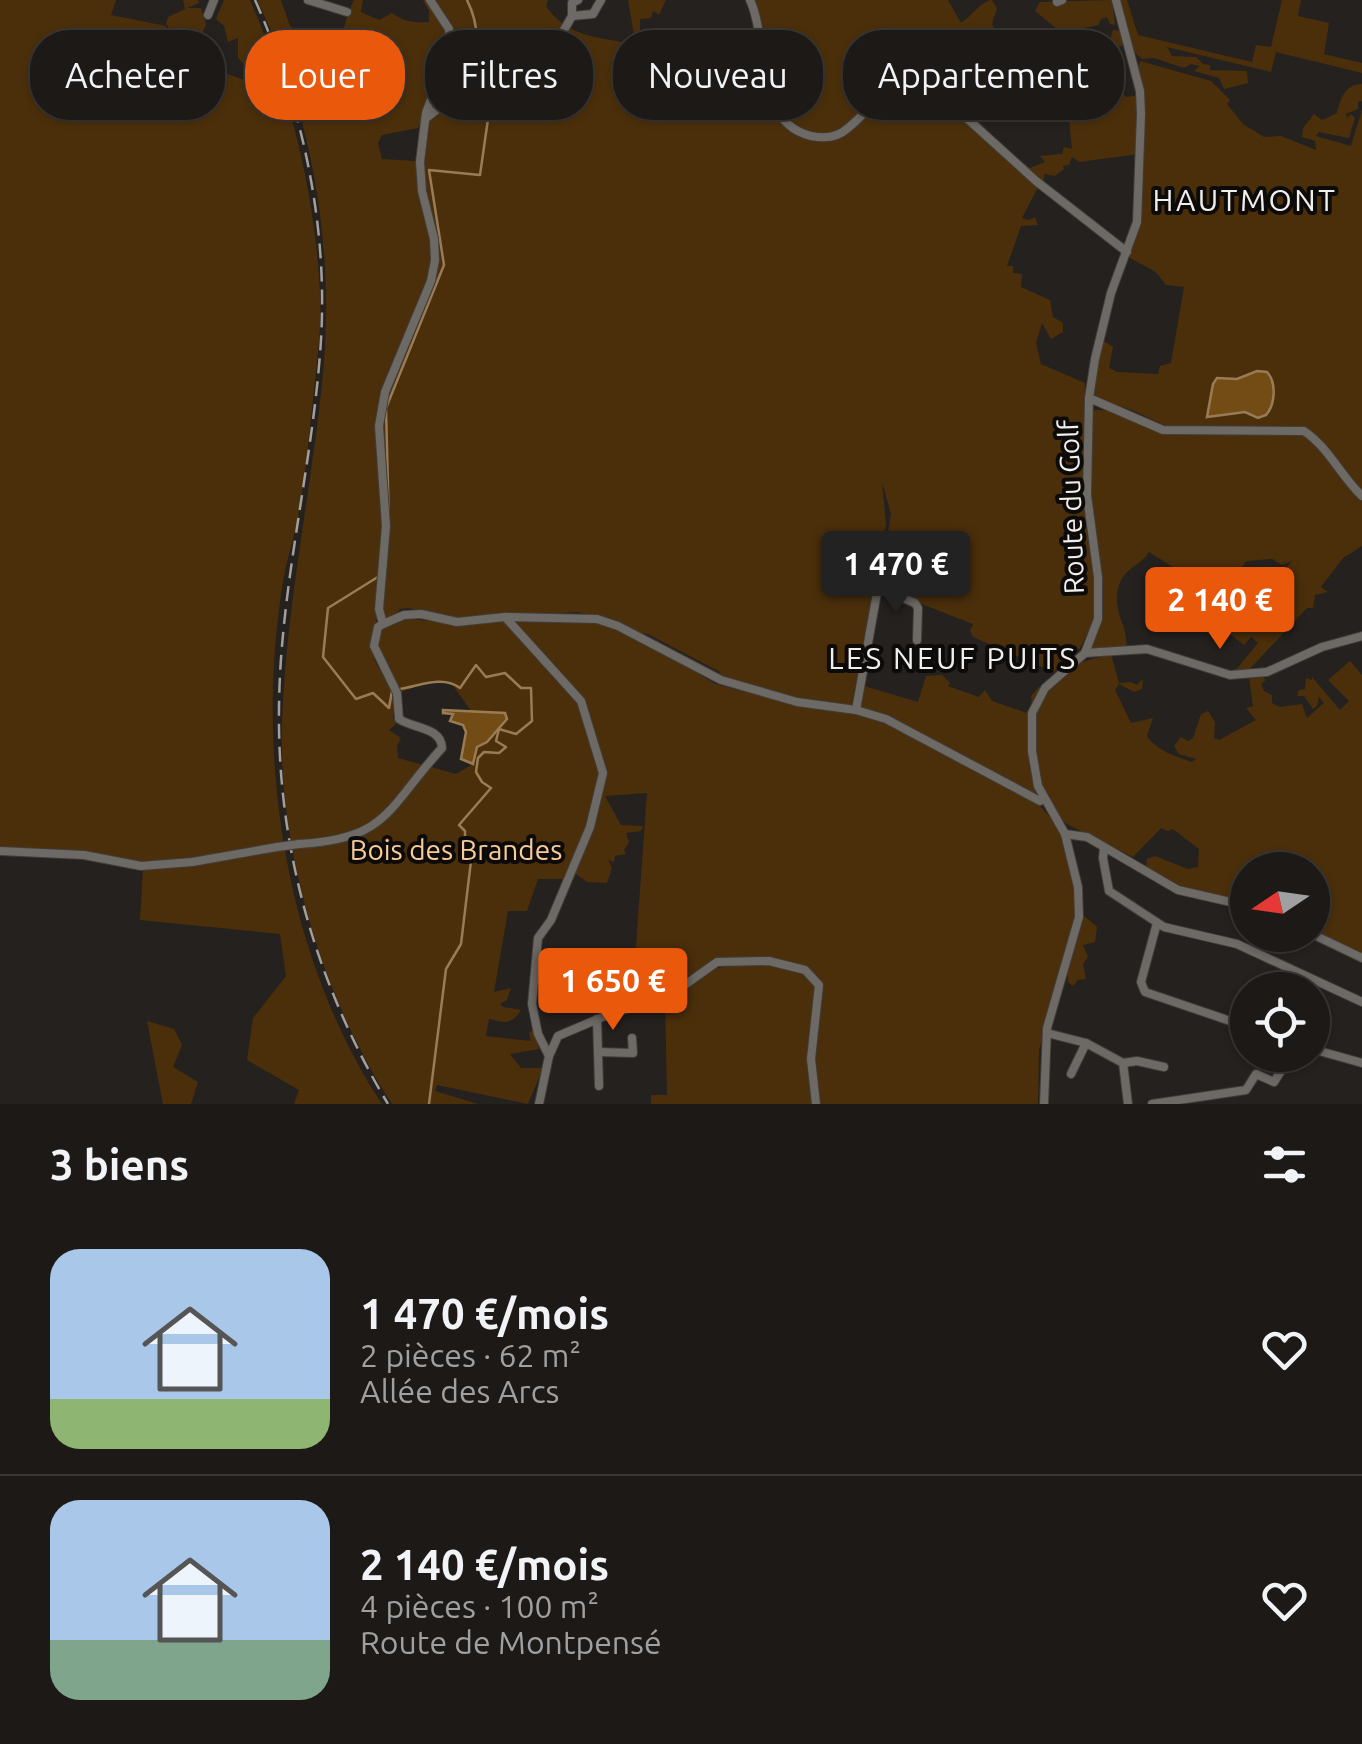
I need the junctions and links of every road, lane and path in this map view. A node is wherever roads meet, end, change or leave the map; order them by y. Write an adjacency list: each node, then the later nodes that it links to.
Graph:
1 (214, 0): 9 (street)
2 (308, 0): 8 (street)
3 (430, 0): 11 (street)
4 (578, 0): 10 (street)
5 (601, 0): 10 (street)
6 (750, 0): 14 (street)
7 (1116, 0): 14 (street, Route du Golf)
8 (347, 12)
9 (208, 15)
10 (572, 16): 12 (street)
11 (448, 30)
12 (565, 30)
13 (426, 120): 20 (street)
14 (1127, 252): 15 (street, Route du Golf)
15 (1090, 398): 16 (street); 23 (street, Route du Golf)
16 (1362, 496)
17 (880, 576): 18 (street)
18 (878, 588): 22 (street); 24 (street)
19 (505, 617): 20 (street); 24 (street); 45 (street)
20 (383, 624): 29 (street, bridge)
21 (1361, 637): 23 (street)
22 (917, 640)
23 (1085, 654): 25 (street)
24 (856, 710): 25 (street)
25 (1044, 799): 26 (street)
26 (1065, 834): 27 (street); 30 (street)
27 (1090, 840): 28 (street); 30 (street)
28 (1104, 848): 31 (street); 32 (street)
29 (0, 851)
30 (1070, 852): 40 (street)
31 (1117, 856): 32 (street); 33 (street)
32 (1106, 880): 34 (street)
33 (1230, 902)
34 (1157, 922): 37 (street); 39 (street)
35 (1330, 943): 36 (street)
36 (1362, 958)
37 (1362, 1002)
38 (597, 1020): 43 (street); 45 (street); 54 (street)
39 (1230, 1020)
40 (1047, 1033): 42 (street); 55 (street)
41 (632, 1038): 43 (street)
42 (1086, 1043): 46 (street); 50 (street)
43 (598, 1052): 51 (street)
44 (1330, 1053): 47 (street)
45 (549, 1056): 53 (street)
46 (1124, 1062): 48 (street); 56 (street)
47 (1362, 1062)
48 (1164, 1067)
49 (1280, 1072): 52 (street)
50 (1071, 1074)
51 (599, 1086)
52 (1230, 1092): 57 (street); 58 (street)
53 (538, 1104)
54 (816, 1104)
55 (1044, 1104)
56 (1128, 1104)
57 (1152, 1104)
58 (1231, 1104)

